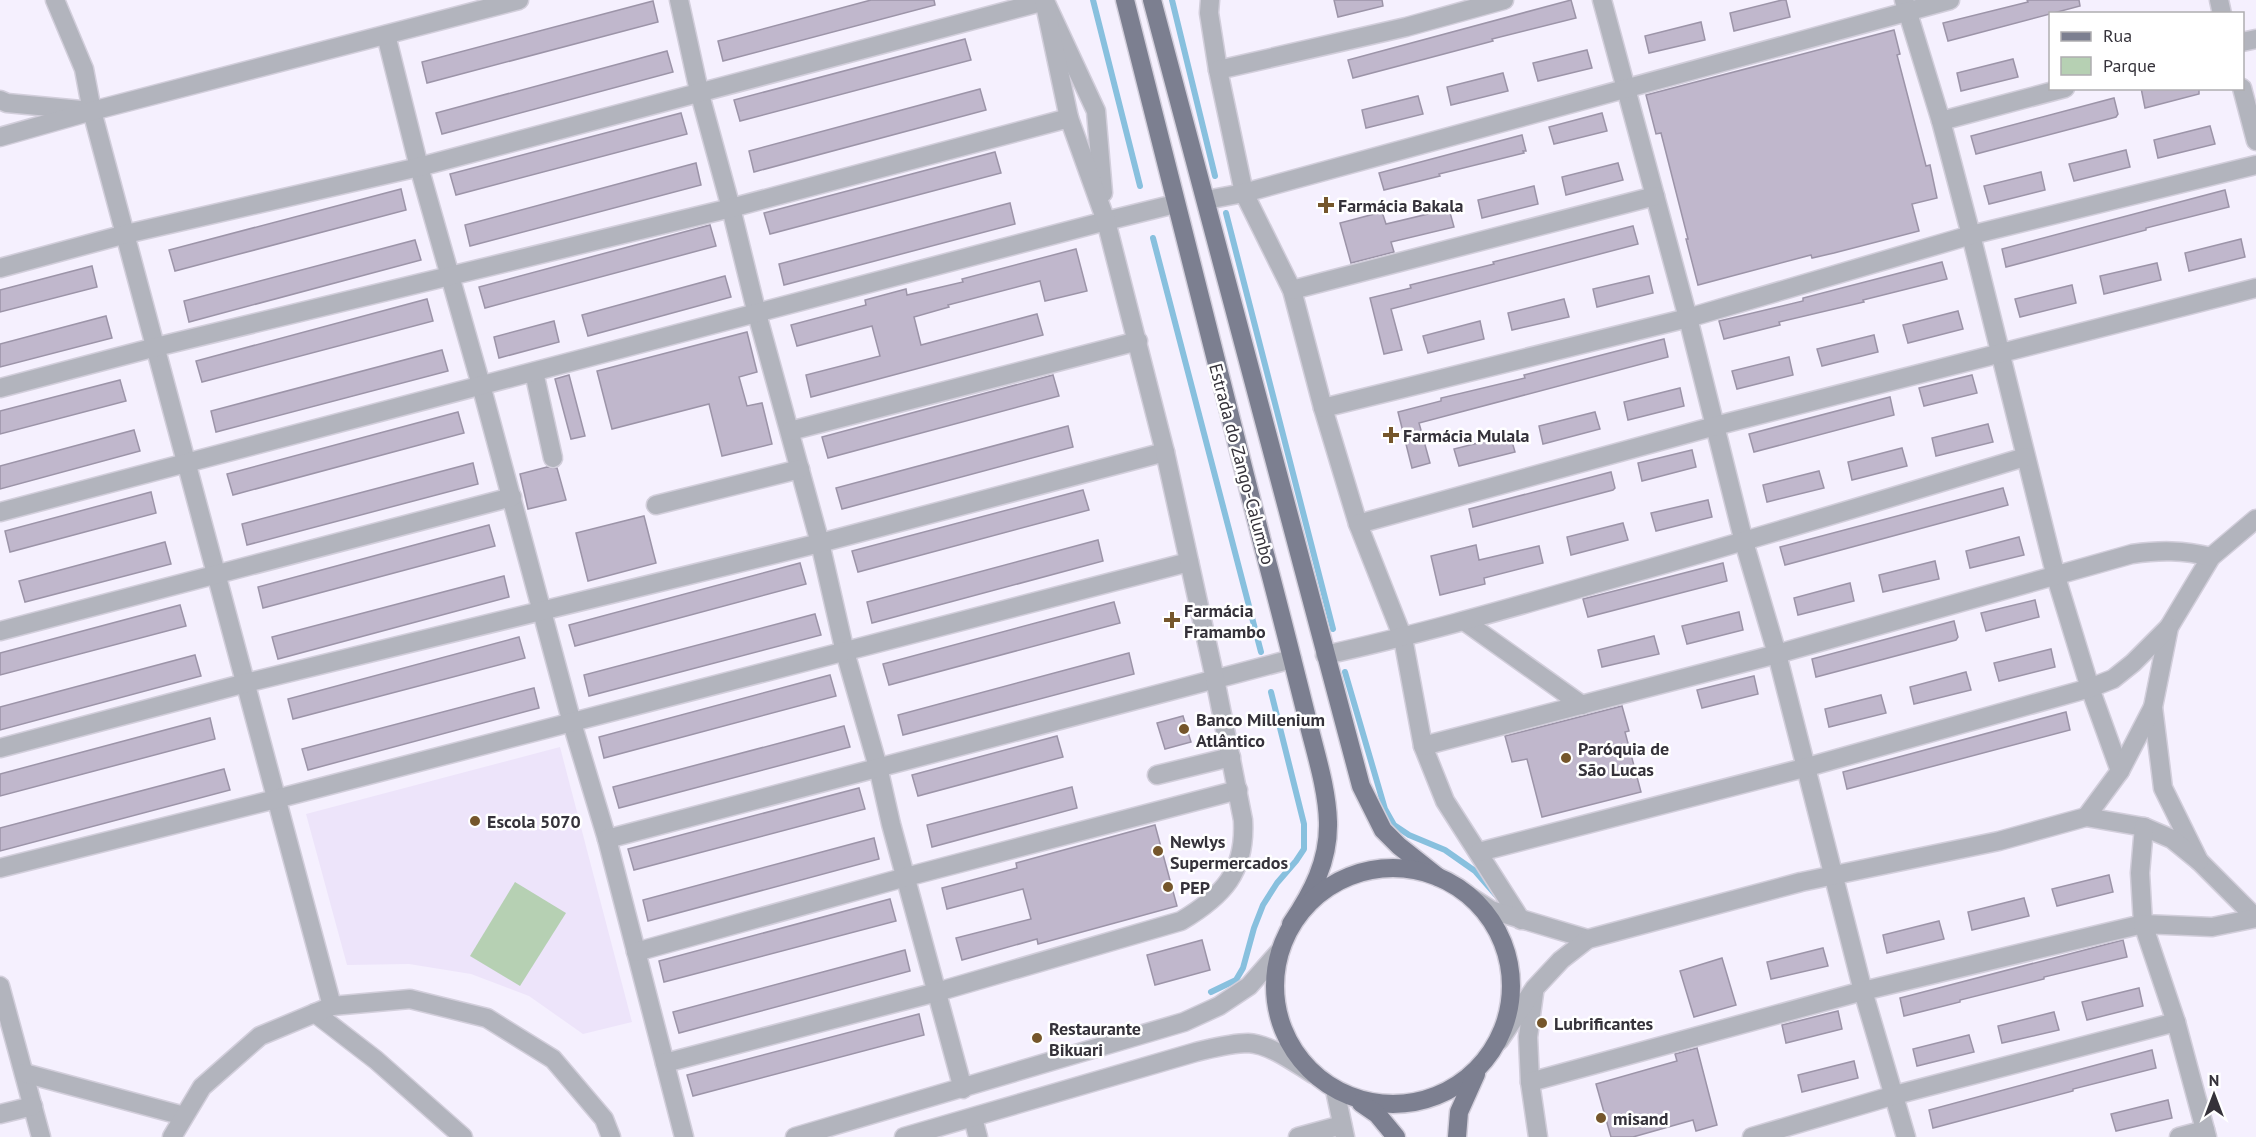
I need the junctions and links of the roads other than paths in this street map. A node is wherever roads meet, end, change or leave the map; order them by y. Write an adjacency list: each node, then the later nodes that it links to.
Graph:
1 (55, 0): 19 (street)
2 (519, 0): 12 (street)
3 (679, 0): 17 (street)
4 (1125, 0): 29 (main road, Estrada do Zango-Calumbo)
5 (1152, 0): 28 (main road, Estrada do Zango-Calumbo)
6 (1210, 0): 13 (street)
7 (1504, 0): 13 (street)
8 (1602, 0): 14 (street)
9 (1950, 0): 11 (street)
10 (1044, 1): 17 (street); 20 (street); 31 (street)
11 (1905, 5): 14 (street); 21 (street)
12 (386, 35): 19 (street); 25 (street)
13 (1218, 70): 26 (street)
14 (1626, 87): 26 (street); 27 (street)
15 (2057, 90): 21 (street)
16 (2243, 90): 23 (street)
17 (699, 91): 25 (street); 30 (street)
18 (0, 100): 19 (street)
19 (92, 111): 22 (street); 32 (street)
20 (1069, 118): 30 (street); 31 (street)
21 (1941, 121): 33 (street)
22 (0, 137)
23 (2256, 141)
24 (2256, 165): 33 (street)
25 (418, 167): 32 (street); 35 (street)
26 (1244, 193): 28 (street); 37 (street)
27 (1655, 196): 37 (street); 39 (street)
28 (1206, 200): 72 (main road, Estrada do Zango-Calumbo)
29 (1175, 204): 31 (street); 73 (main road, Estrada do Zango-Calumbo)
30 (731, 208): 35 (street); 38 (street)
31 (1106, 221): 38 (street); 40 (street)
32 (126, 234): 34 (street); 41 (street)
33 (1971, 235): 39 (street); 42 (street)
34 (0, 268)
35 (450, 276): 41 (street); 44 (street)
36 (2256, 288): 42 (street)
37 (1292, 290): 46 (street)
38 (757, 314): 43 (street); 48 (street)
39 (1688, 318): 46 (street); 47 (street)
40 (1137, 341): 48 (street); 49 (street)
41 (156, 346): 45 (street); 52 (street)
42 (2000, 352): 47 (street); 51 (street)
43 (534, 372): 44 (street); 50 (street)
44 (481, 385): 52 (street); 54 (street)
45 (0, 388)
46 (1323, 408): 58 (street)
47 (1715, 426): 58 (street); 59 (street)
48 (789, 431): 53 (street)
49 (1165, 452): 60 (street); 62 (street)
50 (553, 458)
51 (2025, 458): 59 (street); 64 (street)
52 (187, 463): 56 (street); 63 (street)
53 (800, 469): 55 (street); 60 (street)
54 (512, 497): 63 (street); 65 (street)
55 (656, 505)
56 (0, 512)
57 (2256, 519): 61 (street)
58 (1358, 524): 69 (street)
59 (1744, 542): 66 (street); 71 (street)
60 (820, 543): 65 (street); 70 (street)
61 (2211, 557): 64 (street); 67 (street)
62 (1189, 562): 70 (street); 74 (street)
63 (216, 574): 68 (street); 75 (street)
64 (2056, 577): 71 (street); 76 (street)
65 (542, 611): 75 (street); 79 (street)
66 (1464, 621): 69 (street); 77 (street)
67 (2169, 627): 76 (street); 78 (street)
68 (0, 631)
69 (1403, 638): 72 (street); 80 (street)
70 (845, 652): 79 (street); 83 (street)
71 (1777, 654): 77 (street); 84 (street)
72 (1325, 655): 97 (main road, Estrada do Zango-Calumbo)
73 (1293, 659): 74 (street); 101 (main road, Estrada do Zango-Calumbo)
74 (1215, 679): 82 (street); 83 (street)
75 (246, 683): 81 (street); 88 (street)
76 (2090, 688): 84 (street); 85 (street)
77 (1582, 705): 80 (street)
78 (2153, 707): 85 (street); 93 (street)
79 (572, 723): 88 (street); 91 (street)
80 (1424, 746): 92 (street)
81 (0, 748)
82 (1231, 757): 86 (street); 87 (street)
83 (878, 767): 91 (street); 96 (street)
84 (1804, 768): 92 (street); 95 (street)
85 (2120, 771): 89 (street)
86 (1157, 775)
87 (1238, 790): 96 (street); 109 (street)
88 (276, 800): 94 (street); 110 (street)
89 (2086, 817): 90 (street); 95 (street)
90 (2144, 827): 93 (street); 102 (street)
91 (607, 839): 104 (street)
92 (1479, 852): 100 (street)
93 (2199, 861): 99 (street)
94 (0, 868)
95 (1832, 875): 103 (street); 107 (street)
96 (906, 877): 104 (street); 109 (street)
97 (1438, 877): 98 (main road); 101 (main road)
98 (1471, 897): 100 (street); 112 (main road)
99 (2256, 918): 102 (street)
100 (1521, 920): 103 (street)
101 (1291, 924): 105 (main road)
102 (2143, 924): 107 (street); 111 (street)
103 (1588, 939): 106 (street)
104 (636, 952): 113 (street)
105 (1278, 953): 116 (main road); 118 (street)
106 (1534, 989): 112 (street); 117 (street)
107 (1863, 991): 117 (street); 120 (street)
108 (1, 992): 115 (street)
109 (937, 992): 113 (street); 118 (street)
110 (324, 1009): 124 (street); 130 (street); 131 (street)
111 (2176, 1022): 120 (street); 127 (street)
112 (1499, 1041): 114 (main road)
113 (665, 1063): 132 (street)
114 (1480, 1068): 121 (main road); 138 (main road)
115 (24, 1073): 122 (street); 124 (street)
116 (1313, 1074): 119 (main road); 125 (street)
117 (1530, 1082): 139 (street)
118 (963, 1089): 133 (street)
119 (1335, 1090): 121 (main road); 126 (street)
120 (1895, 1095): 140 (street); 141 (street)
121 (1355, 1099): 137 (main road)
122 (33, 1106): 123 (street); 128 (street)
123 (0, 1114)
124 (184, 1116): 129 (street)
125 (973, 1118): 134 (street); 135 (street)
126 (1343, 1131): 136 (street)
127 (2206, 1133): 142 (street)
128 (41, 1137)
129 (172, 1137)
130 (463, 1137)
131 (611, 1137)
132 (684, 1137)
133 (795, 1137)
134 (904, 1137)
135 (978, 1137)
136 (1298, 1137)
137 (1396, 1137)
138 (1457, 1137)
139 (1538, 1137)
140 (1752, 1137)
141 (1906, 1137)
142 (2180, 1137)

